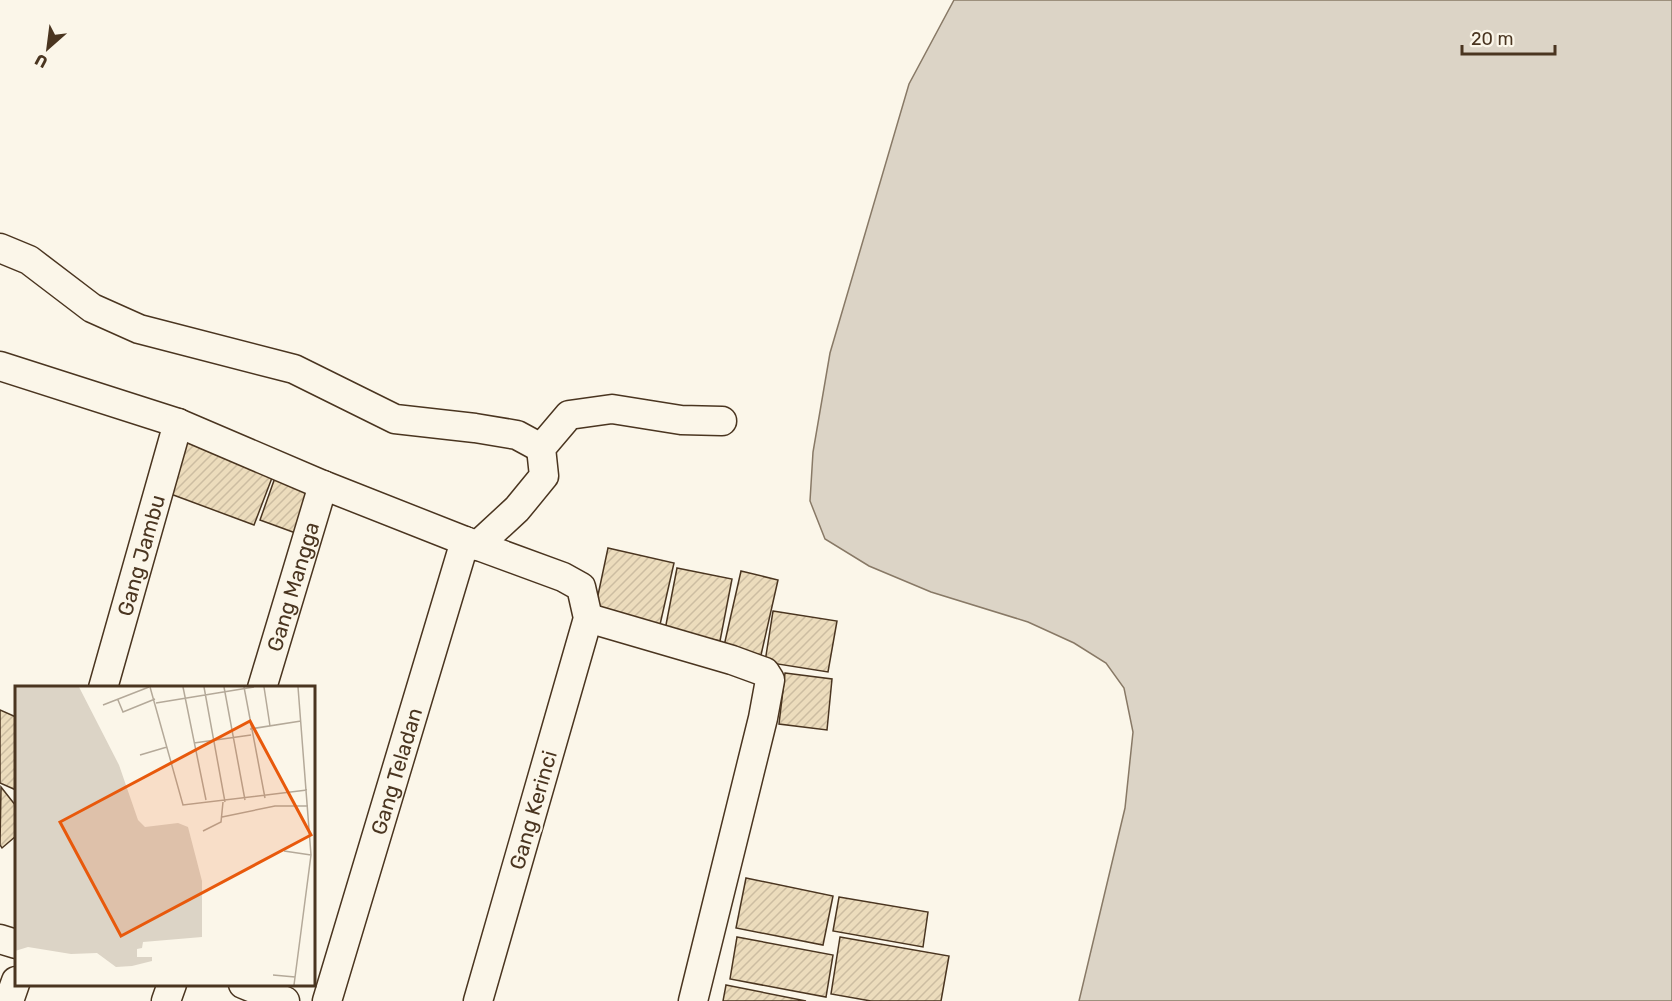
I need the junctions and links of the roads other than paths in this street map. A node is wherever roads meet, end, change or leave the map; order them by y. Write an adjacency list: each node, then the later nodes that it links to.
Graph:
1 (0, 248): 5 (street)
2 (0, 366): 4 (street)
3 (722, 421): 5 (street)
4 (178, 423): 6 (street); 9 (street, Gang Jambu)
5 (541, 448): 7 (street)
6 (323, 485): 7 (street); 10 (street, Gang Mangga)
7 (471, 543): 8 (street); 19 (street, Gang Teladan)
8 (588, 618): 20 (street, Gang Kerinci); 21 (street)
9 (103, 686)
10 (262, 686)
11 (0, 939): 12 (street)
12 (15, 944)
13 (15, 984): 16 (street)
14 (171, 986): 17 (street)
15 (248, 986): 18 (street)
16 (9, 1001)
17 (166, 1001)
18 (285, 1001)
19 (327, 1001)
20 (478, 1001)
21 (693, 1001)

